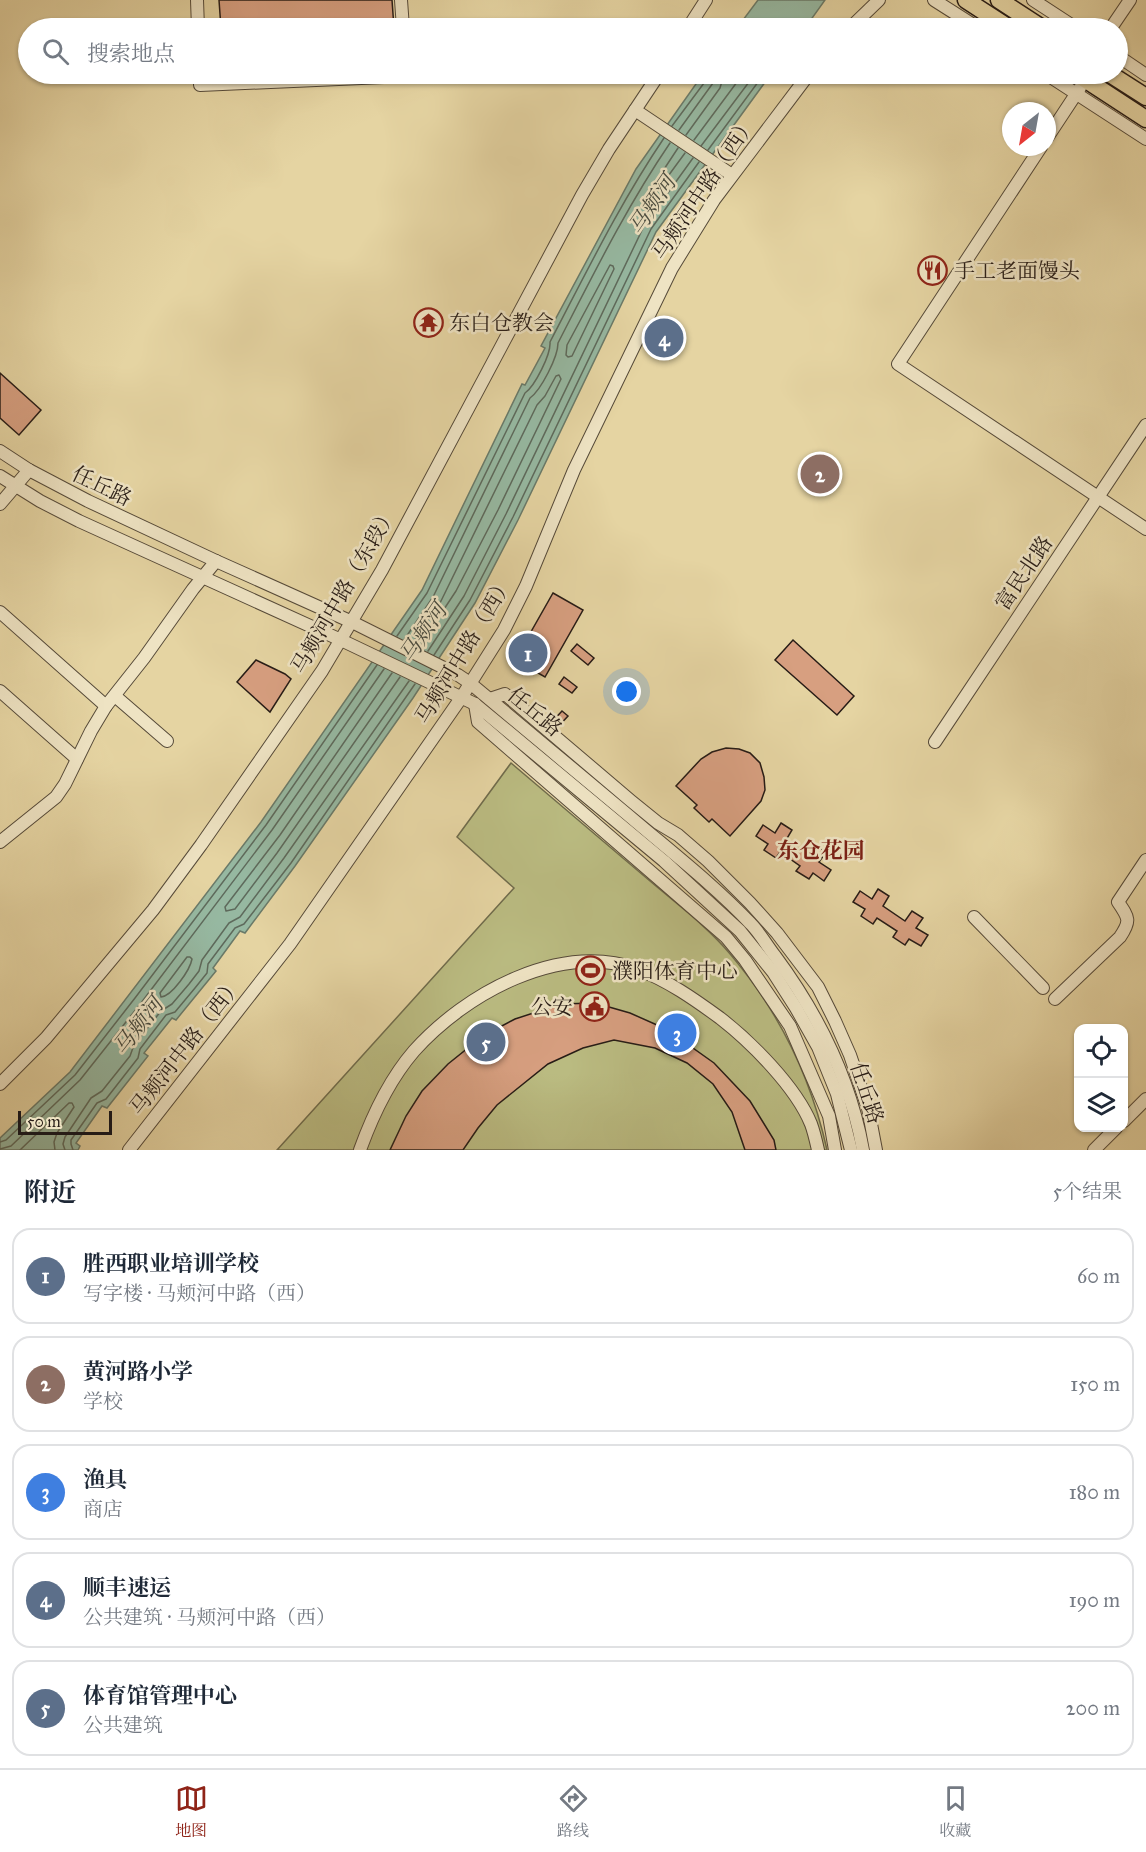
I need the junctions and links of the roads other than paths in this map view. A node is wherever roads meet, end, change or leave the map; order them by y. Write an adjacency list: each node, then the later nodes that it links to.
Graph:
1 (197, 0): 10 (street)
2 (401, 0): 11 (street)
3 (706, 0): 12 (street)
4 (879, 0): 13 (street)
5 (934, 0): 14 (street)
6 (966, 0): 15 (main road)
7 (999, 0): 16 (main road)
8 (1033, 0): 17 (street)
9 (1130, 0): 18 (street)
10 (198, 18)
11 (402, 18)
12 (694, 18)
13 (860, 18)
14 (962, 18)
15 (994, 18)
16 (1027, 18)
17 (1061, 18)
18 (1118, 18)
19 (1128, 63): 20 (street)
20 (1146, 75)
21 (652, 84): 28 (street, 马颊河中路（东段）)
22 (801, 84): 33 (street, 马颊河中路（西）)
23 (1080, 84): 30 (street)
24 (1086, 84): 31 (street)
25 (1089, 84): 29 (main road)
26 (1126, 84): 27 (main road)
27 (1146, 97)
28 (634, 110): 33 (street); 45 (street, 马颊河中路（东段）)
29 (1146, 118)
30 (1056, 123)
31 (1146, 139)
32 (1035, 156): 39 (street)
33 (732, 175): 47 (street, 马颊河中路（西）)
34 (1146, 425): 39 (street, 富民北路)
35 (0, 451): 36 (street, 任丘路)
36 (29, 470): 38 (street); 42 (street, 任丘路)
37 (0, 476): 38 (street, 任丘路)
38 (15, 487): 40 (street); 43 (street, 任丘路)
39 (1098, 497): 41 (street); 55 (street, 富民北路)
40 (0, 504)
41 (1146, 529)
42 (216, 561): 43 (street); 45 (street, 任丘路)
43 (203, 577): 46 (street, 任丘路); 49 (street)
44 (0, 612): 53 (street)
45 (352, 622): 46 (street, 马颊河中路（东段）); 47 (street, 任丘路)
46 (341, 640): 50 (street, 任丘路); 62 (street, 马颊河中路（东段）)
47 (470, 683): 50 (street, 马颊河中路（西）); 51 (street, 任丘路)
48 (0, 691): 56 (street)
49 (115, 696): 53 (street); 54 (street)
50 (461, 698): 52 (street, 任丘路); 66 (street, 马颊河中路（西）)
51 (490, 699): 71 (street, 任丘路); 72 (street)
52 (475, 704): 69 (street); 70 (street, 任丘路)
53 (106, 706): 56 (street)
54 (167, 741)
55 (935, 742)
56 (77, 759): 57 (street)
57 (0, 842)
58 (1146, 860): 61 (street)
59 (974, 916): 60 (street)
60 (1043, 988)
61 (1055, 999)
62 (0, 1084)
63 (1146, 1099): 64 (street)
64 (1128, 1117)
65 (1112, 1132): 73 (street)
66 (129, 1150)
67 (360, 1150): 68 (street)
68 (818, 1150)
69 (835, 1150)
70 (851, 1150)
71 (863, 1150)
72 (876, 1150)
73 (1094, 1150)

